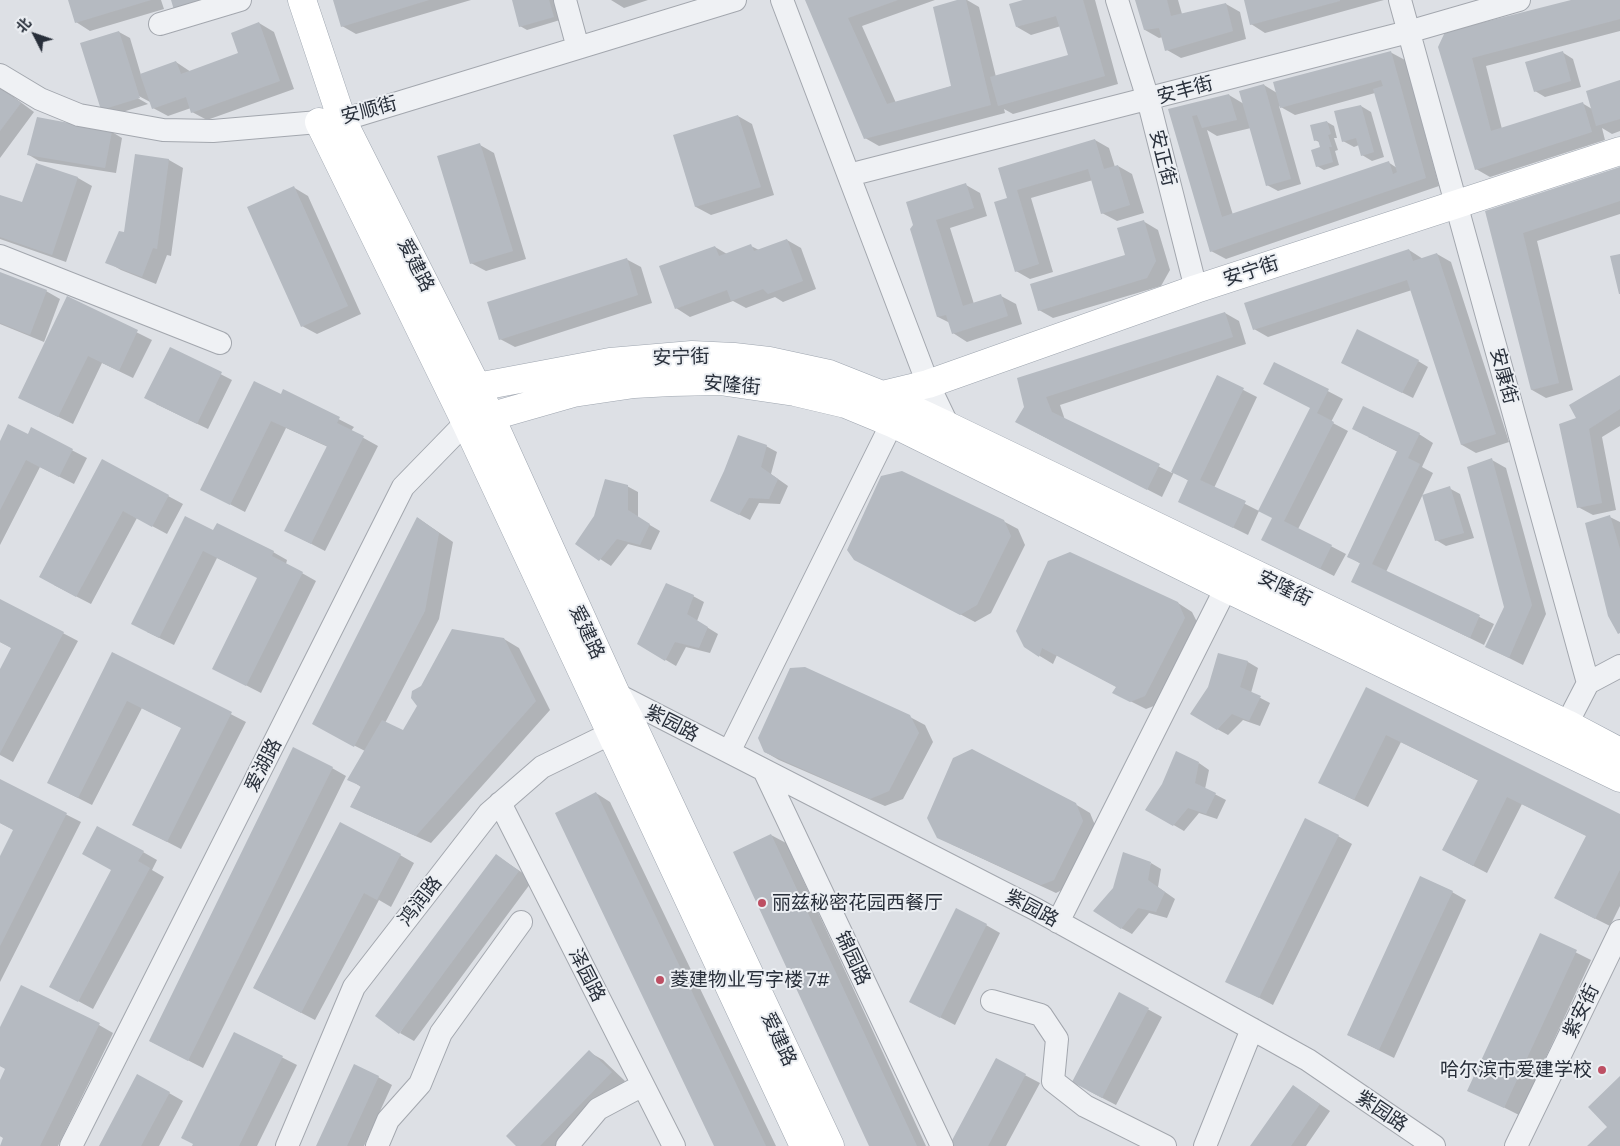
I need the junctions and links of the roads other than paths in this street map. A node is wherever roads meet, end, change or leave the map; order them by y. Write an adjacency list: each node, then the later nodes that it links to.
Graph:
1 (240, 0): 9 (street)
2 (302, 0): 14 (main road)
3 (564, 0): 11 (street)
4 (735, 0): 11 (street, 安顺街)
5 (782, 0): 16 (street)
6 (1117, 0): 13 (street, 安正街)
7 (1400, 0): 10 (street, 安康街)
8 (1519, 0): 10 (street, 安丰街)
9 (160, 24)
10 (1408, 32): 13 (street, 安丰街); 17 (street, 安康街)
11 (578, 48): 14 (street, 安顺街)
12 (0, 75): 14 (street, 安顺街)
13 (1148, 99): 16 (street, 安丰街); 19 (street, 安正街)
14 (330, 121): 23 (main road, 爱建路); 23 (main road, 爱建路)
15 (1620, 151): 17 (main road, 安宁街)
16 (849, 175): 21 (street)
17 (1457, 204): 19 (main road, 安宁街); 29 (street, 安康街)
18 (0, 256): 20 (street)
19 (1196, 289): 21 (main road, 安宁街)
20 (220, 343)
21 (928, 384): 22 (main road, 安宁街); 25 (street)
22 (882, 396): 23 (main road, 安宁街); 25 (main road, 安宁街)
23 (479, 408): 24 (main road, 安隆街); 30 (main road, 爱建路); 31 (main road, 爱建路); 44 (street, 爱湖路)
24 (892, 423): 26 (main road, 安隆街); 33 (street)
25 (948, 426): 26 (street); 32 (main road, 安隆街)
26 (964, 460): 27 (main road, 安隆街)
27 (1226, 588): 32 (main road, 安隆街); 39 (street)
28 (1620, 666): 29 (street)
29 (1588, 683): 32 (street)
30 (616, 694): 31 (main road, 爱建路); 33 (street, 紫园路)
31 (621, 729): 37 (street, 鸿润路); 49 (main road, 爱建路); 50 (main road, 爱建路)
32 (1561, 735): 34 (main road, 安隆街); 36 (main road, 安隆街)
33 (729, 752): 35 (street, 紫园路)
34 (1620, 752)
35 (764, 770): 39 (street, 紫园路); 51 (street, 锦园路)
36 (1620, 778)
37 (500, 803): 43 (street, 泽园路); 45 (street, 鸿润路)
38 (521, 922): 46 (street)
39 (1058, 922): 42 (street, 紫园路)
40 (1620, 931): 55 (street, 紫安街)
41 (992, 1001): 52 (street)
42 (1252, 1029): 53 (street); 54 (street, 紫园路)
43 (643, 1085): 47 (street); 48 (street, 泽园路)
44 (71, 1146)
45 (287, 1146)
46 (377, 1146)
47 (567, 1146)
48 (674, 1146)
49 (804, 1146)
50 (830, 1146)
51 (942, 1146)
52 (1165, 1146)
53 (1205, 1146)
54 (1434, 1146)
55 (1516, 1146)

